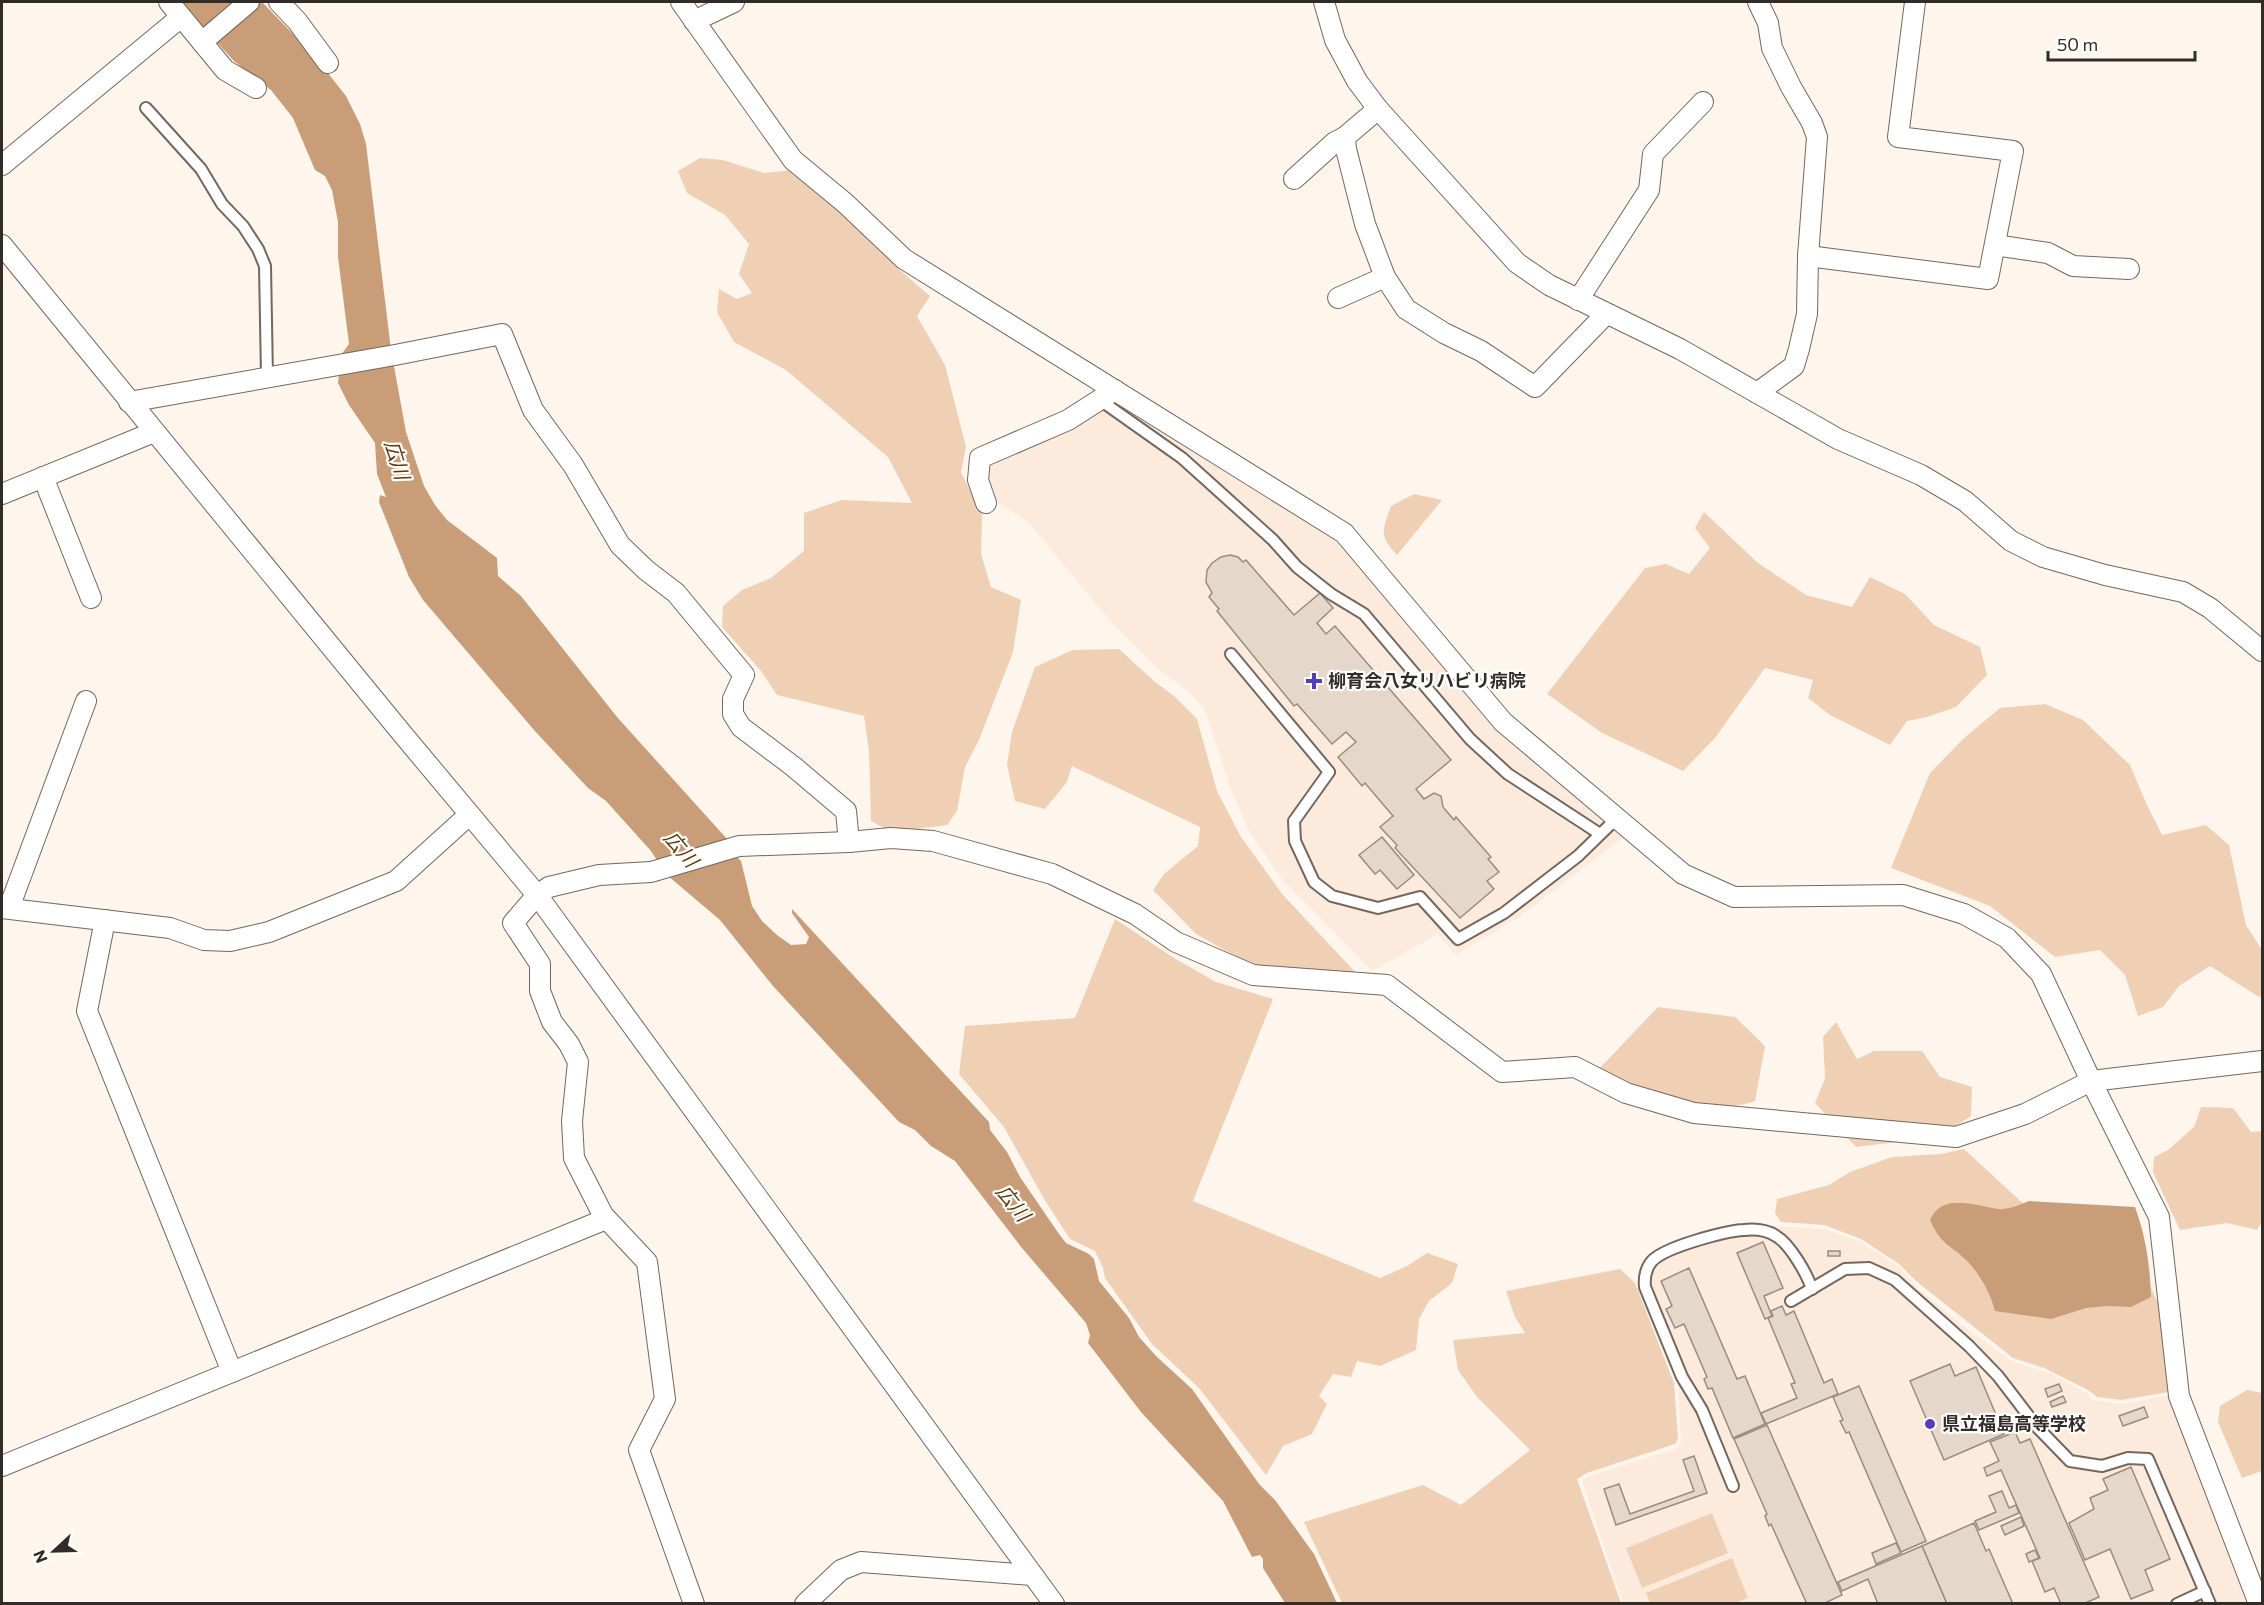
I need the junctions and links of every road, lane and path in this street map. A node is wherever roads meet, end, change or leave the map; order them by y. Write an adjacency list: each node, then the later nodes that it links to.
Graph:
1 (169, 2): 9 (street)
2 (249, 2): 11 (street)
3 (279, 2): 12 (street)
4 (681, 2): 10 (street)
5 (734, 2): 10 (street)
6 (1324, 2): 16 (street)
7 (1758, 2): 22 (street)
8 (1915, 2): 21 (street)
9 (181, 17): 11 (street); 18 (street)
10 (694, 21): 30 (street)
11 (202, 42): 13 (street)
12 (328, 63)
13 (256, 88)
14 (1703, 102): 26 (street)
15 (146, 108): 28 (lane)
16 (1378, 109): 17 (street); 26 (street)
17 (1345, 137): 19 (street); 24 (street)
18 (2, 165)
19 (1294, 178)
20 (2, 245): 31 (street)
21 (1995, 245): 22 (street); 23 (street)
22 (1808, 256): 29 (street)
23 (2129, 269)
24 (1385, 277): 25 (street); 27 (street)
25 (1338, 298)
26 (1578, 300): 27 (street)
27 (1606, 314): 29 (street)
28 (267, 377): 31 (street); 43 (street)
29 (1758, 393): 37 (street)
30 (1108, 395): 35 (street); 41 (street); 42 (lane)
31 (129, 402): 32 (street)
32 (154, 432): 33 (street); 40 (street)
33 (43, 477): 34 (street); 36 (street)
34 (2, 494)
35 (986, 503)
36 (91, 598)
37 (2262, 651)
38 (1231, 654): 42 (lane)
39 (86, 701): 45 (street)
40 (469, 815): 44 (street); 46 (street)
41 (1617, 818): 42 (lane); 48 (street)
42 (1600, 834)
43 (849, 842): 44 (street); 48 (street)
44 (537, 895): 49 (street); 55 (street)
45 (5, 908): 46 (street)
46 (105, 920): 52 (street)
47 (2262, 1061): 48 (street)
48 (2091, 1081): 62 (street)
49 (606, 1219): 52 (street); 57 (street)
50 (1812, 1289): 51 (lane); 54 (lane); 56 (lane)
51 (1791, 1301)
52 (232, 1372): 53 (street)
53 (2, 1466)
54 (1733, 1486)
55 (1032, 1575): 58 (street); 59 (street)
56 (2205, 1591): 60 (lane); 61 (lane)
57 (694, 1604)
58 (805, 1604)
59 (1054, 1604)
60 (2177, 1604)
61 (2210, 1604)
62 (2259, 1604)

